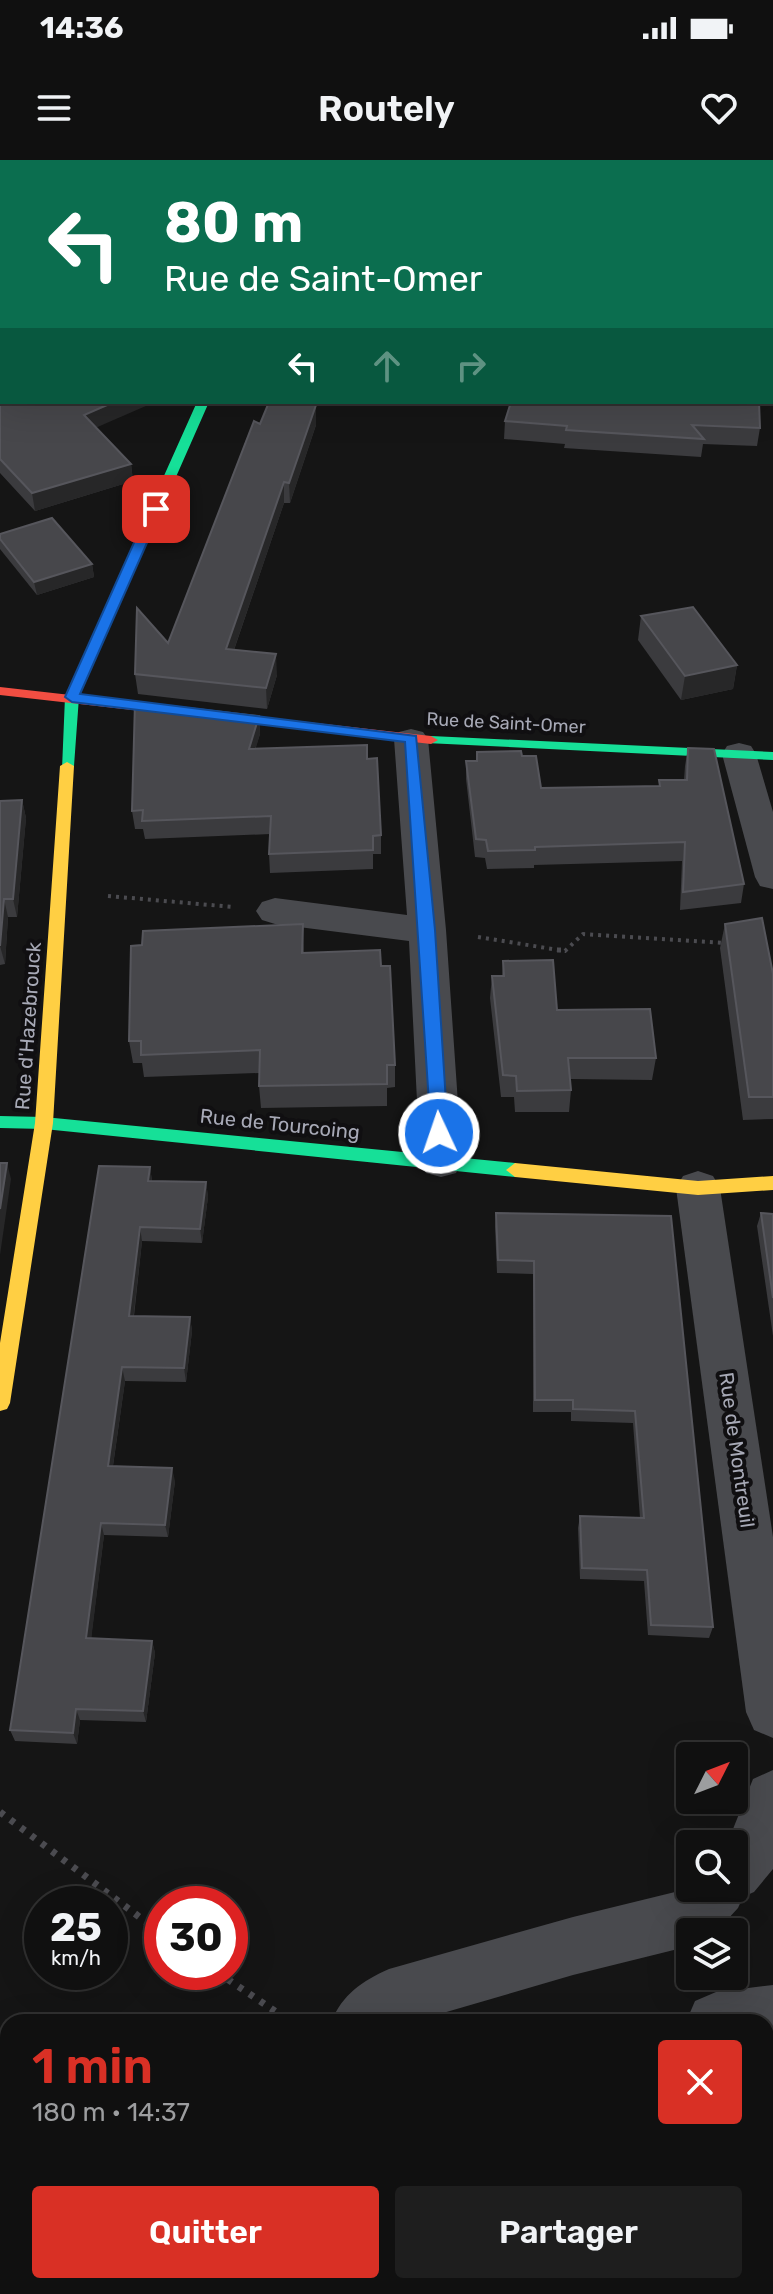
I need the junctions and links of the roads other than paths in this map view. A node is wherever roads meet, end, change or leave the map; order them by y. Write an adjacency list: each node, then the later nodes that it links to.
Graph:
1 (202, 404): 3 (street)
2 (0, 691): 3 (street, Rue de Saint-Omer)
3 (72, 697): 4 (street, Rue de Saint-Omer); 10 (street, Rue d'Hazebrouck)
4 (411, 739): 5 (street, Rue de Saint-Omer); 8 (street)
5 (756, 755): 6 (street)
6 (773, 877)
7 (275, 911): 8 (street)
8 (427, 930): 11 (street)
9 (0, 1122): 10 (street, Rue de Tourcoing)
10 (44, 1123): 11 (street, Rue de Tourcoing); 14 (street, Rue d'Hazebrouck)
11 (441, 1161): 13 (street, Rue de Tourcoing)
12 (773, 1183): 13 (street, Rue de Tourcoing)
13 (698, 1188): 15 (street, Rue de Montreuil)
14 (0, 1403)
15 (773, 1712)
16 (773, 1798): 17 (street)
17 (748, 1857)
18 (705, 1902): 19 (street)
19 (371, 2014)

